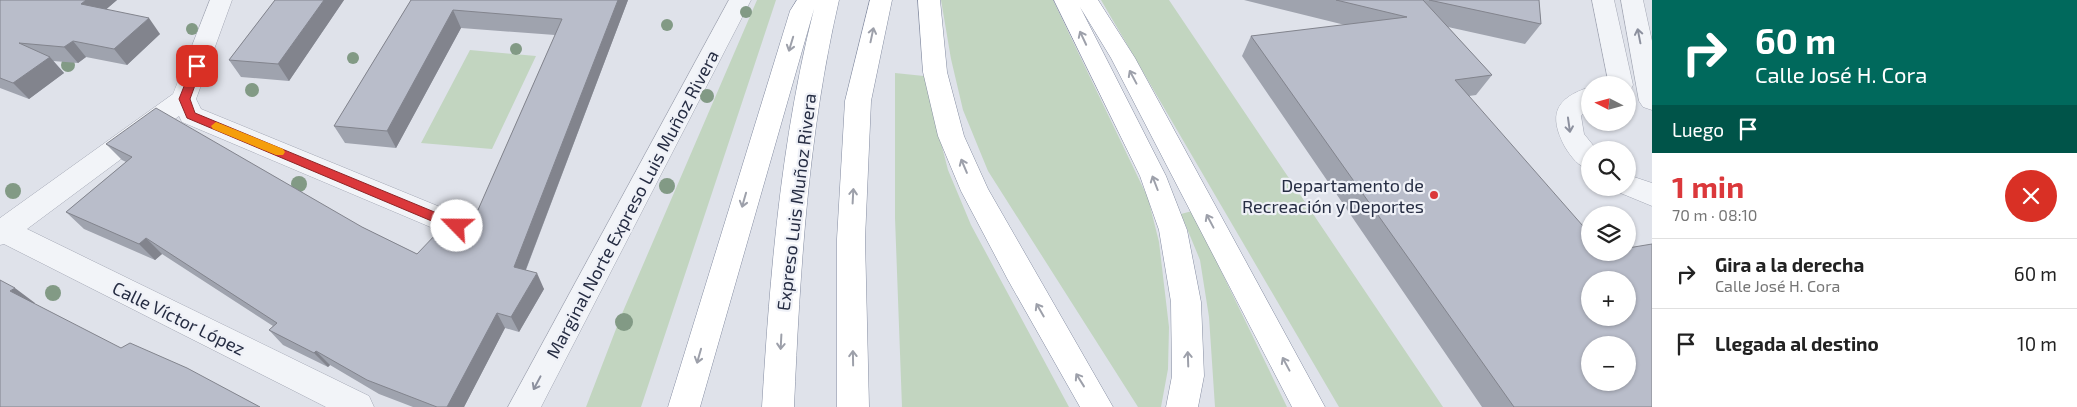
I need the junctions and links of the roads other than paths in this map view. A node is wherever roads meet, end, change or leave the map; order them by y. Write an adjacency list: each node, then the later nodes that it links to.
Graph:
1 (221, 0): 13 (street)
2 (740, 0): 22 (street, Marginal Norte Expreso Luis Muñoz Rivera, one-way to 22)
3 (809, 0): 23 (highway, one-way to 23)
4 (828, 0): 24 (highway, Expreso Luis Muñoz Rivera, one-way to 24)
5 (881, 0): 25 (highway, one-way to 5)
6 (929, 0): 26 (highway, one-way to 6)
7 (1065, 0): 27 (highway, one-way to 7)
8 (1086, 0): 28 (highway, one-way to 8)
9 (1603, 0): 11 (street)
10 (1632, 0): 15 (street, one-way to 10)
11 (1618, 76)
12 (1636, 97): 15 (street)
13 (184, 99): 19 (street); 20 (street)
14 (1581, 100): 16 (street, one-way to 16)
15 (1652, 101)
16 (1581, 150)
17 (1636, 188): 18 (street)
18 (1652, 195)
19 (457, 226)
20 (1, 231): 21 (street, Calle Víctor López)
21 (358, 407)
22 (524, 407)
23 (684, 407)
24 (778, 407)
25 (853, 407)
26 (1097, 407)
27 (1182, 407)
28 (1309, 407)

